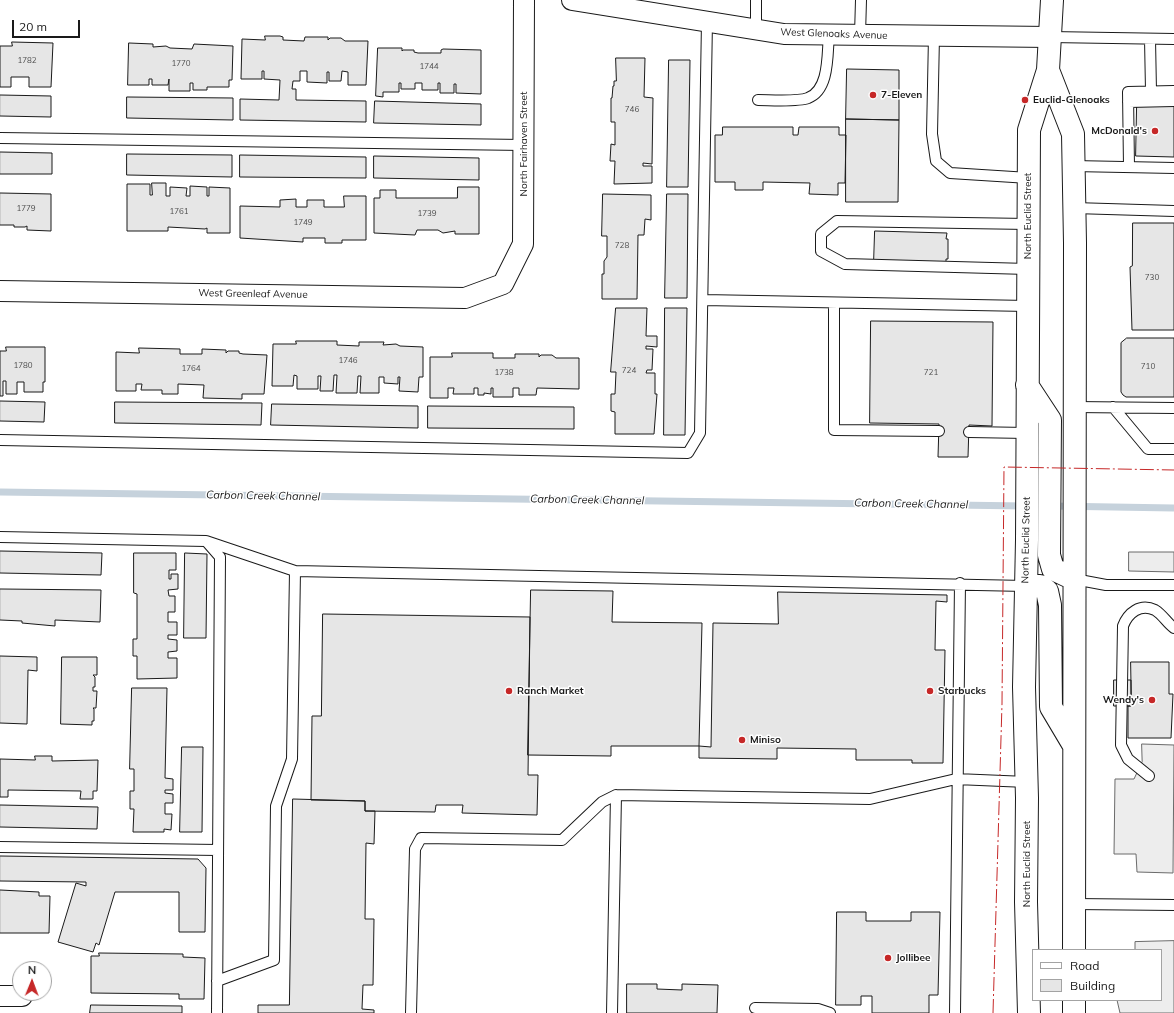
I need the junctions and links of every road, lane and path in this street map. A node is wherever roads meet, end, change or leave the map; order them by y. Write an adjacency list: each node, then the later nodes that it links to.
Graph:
1 (524, 0): 21 (street, North Fairhaven Street)
2 (572, 0): 6 (street, West Glenoaks Avenue)
3 (756, 0): 7 (lane)
4 (861, 0): 9 (lane)
5 (1052, 0): 11 (main road, North Euclid Street)
6 (707, 22): 7 (street, West Glenoaks Avenue); 32 (lane)
7 (756, 29): 8 (street, West Glenoaks Avenue)
8 (829, 34): 9 (street, West Glenoaks Avenue); 17 (lane)
9 (860, 35): 10 (street, West Glenoaks Avenue)
10 (934, 36): 11 (street, West Glenoaks Avenue); 25 (lane)
11 (1050, 37): 12 (lane); 14 (main road, North Euclid Street)
12 (1150, 39): 13 (lane); 15 (lane)
13 (1174, 39)
14 (1048, 70): 22 (main road, North Euclid Street); 25 (main road, North Euclid Street)
15 (1151, 91): 16 (lane); 18 (lane)
16 (1174, 91)
17 (758, 100)
18 (1128, 102): 19 (lane); 23 (lane)
19 (1174, 102)
20 (0, 138): 21 (lane)
21 (524, 145): 30 (street, North Fairhaven Street)
22 (1073, 166): 23 (lane); 26 (main road, North Euclid Street)
23 (1129, 167): 24 (lane)
24 (1174, 168)
25 (1029, 178): 28 (main road, North Euclid Street)
26 (1074, 208): 27 (lane); 36 (main road, North Euclid Street)
27 (1174, 211)
28 (1028, 224): 29 (main road, North Euclid Street); 29 (lane)
29 (1028, 269): 34 (main road, North Euclid Street)
30 (503, 284): 31 (street, West Greenleaf Avenue)
31 (0, 290)
32 (703, 300): 33 (lane); 42 (lane)
33 (834, 303): 34 (lane); 39 (lane)
34 (1028, 306): 35 (main road, North Euclid Street)
35 (1027, 385): 41 (main road, North Euclid Street); 47 (main road)
36 (1074, 407): 37 (lane); 47 (main road, North Euclid Street)
37 (1113, 407): 38 (lane); 43 (lane)
38 (1174, 408)
39 (939, 431)
40 (969, 432): 41 (lane)
41 (1027, 433): 50 (main road, North Euclid Street)
42 (0, 440)
43 (1174, 449)
44 (0, 537): 45 (lane)
45 (206, 541): 46 (lane); 58 (lane)
46 (295, 571): 48 (lane); 62 (lane)
47 (1074, 579): 49 (lane); 52 (main road, North Euclid Street)
48 (960, 584): 50 (lane); 54 (lane)
49 (1174, 585)
50 (1026, 586): 52 (main road); 55 (main road, North Euclid Street)
51 (1174, 628): 53 (lane)
52 (1073, 744): 59 (main road, North Euclid Street)
53 (1149, 776)
54 (956, 779): 55 (lane); 56 (lane); 71 (lane)
55 (1027, 782): 72 (main road, North Euclid Street)
56 (616, 795): 68 (lane); 69 (lane)
57 (0, 847): 58 (lane)
58 (218, 850): 62 (lane)
59 (1074, 904): 60 (lane); 61 (main road, North Euclid Street)
60 (1174, 905)
61 (1074, 949)
62 (217, 981): 67 (lane)
63 (0, 996): 64 (street)
64 (12, 996)
65 (1074, 1001): 73 (main road)
66 (755, 1008): 70 (lane)
67 (217, 1013)
68 (411, 1013)
69 (612, 1013)
70 (830, 1013)
71 (955, 1013)
72 (1028, 1013)
73 (1074, 1013)

